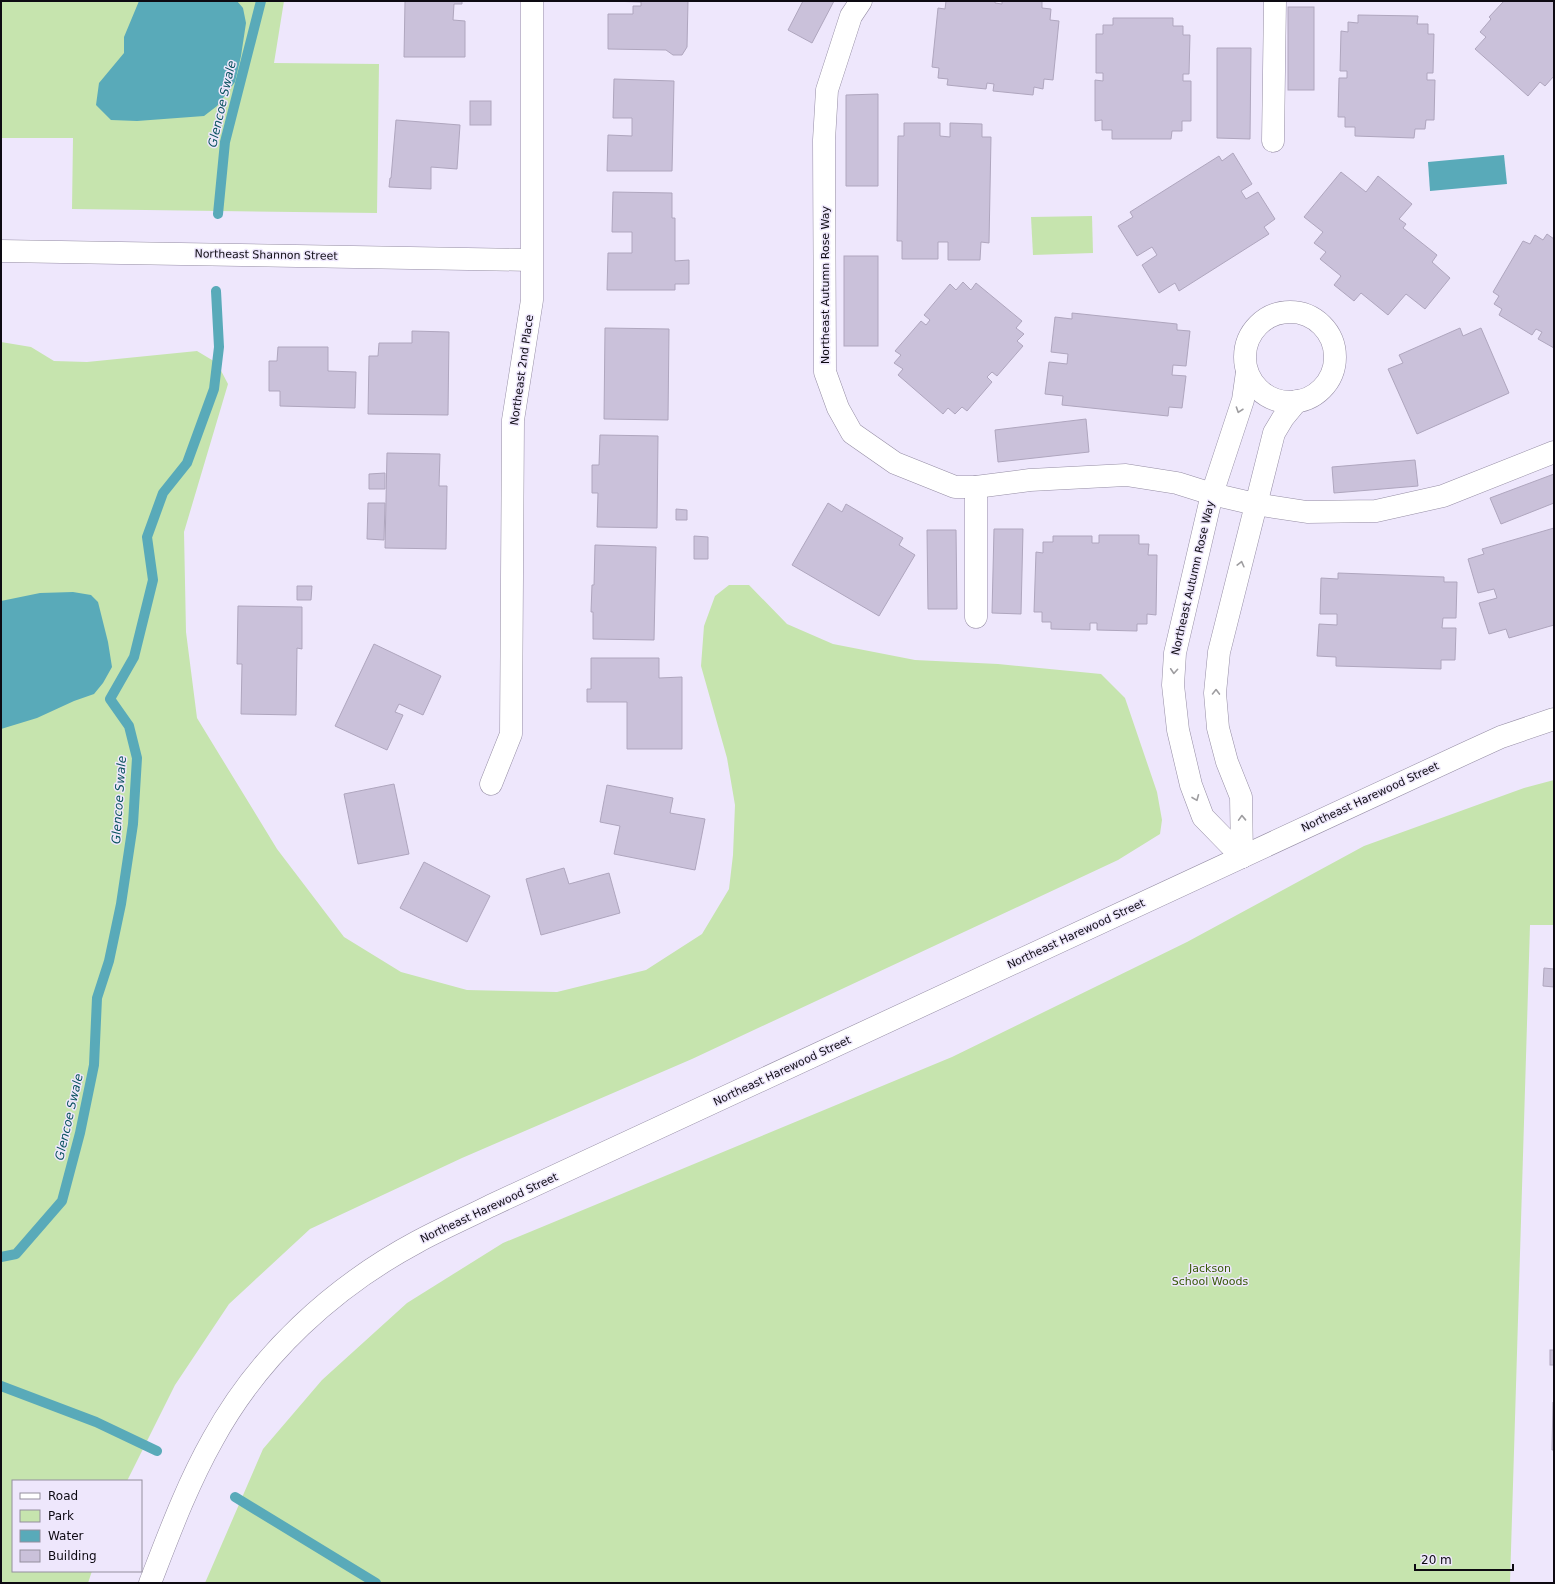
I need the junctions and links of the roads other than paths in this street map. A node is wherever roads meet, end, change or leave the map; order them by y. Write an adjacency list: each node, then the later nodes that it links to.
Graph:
1 (532, 1): 6 (street, Northeast 2nd Place)
2 (861, 1): 10 (street, Northeast Autumn Rose Way)
3 (1274, 1): 4 (street)
4 (1273, 141)
5 (1, 251): 6 (street, Northeast Shannon Street)
6 (531, 260): 15 (street, Northeast 2nd Place)
7 (1247, 372): 8 (street, Northeast Autumn Rose Way); 8 (street, Northeast Autumn Rose Way); 11 (street, Northeast Autumn Rose Way, one-way to 11)
8 (1297, 401): 12 (street, Northeast Autumn Rose Way)
9 (1554, 452): 12 (street, Northeast Autumn Rose Way)
10 (976, 487): 11 (street, Northeast Autumn Rose Way); 13 (street)
11 (1212, 494): 12 (street, Northeast Autumn Rose Way); 16 (street, Northeast Autumn Rose Way, one-way to 16)
12 (1256, 504): 16 (street, Northeast Autumn Rose Way, one-way to 12)
13 (976, 617)
14 (1554, 719): 16 (street, Northeast Harewood Street)
15 (492, 784)
16 (1242, 857): 17 (street, Northeast Harewood Street)
17 (150, 1583)

